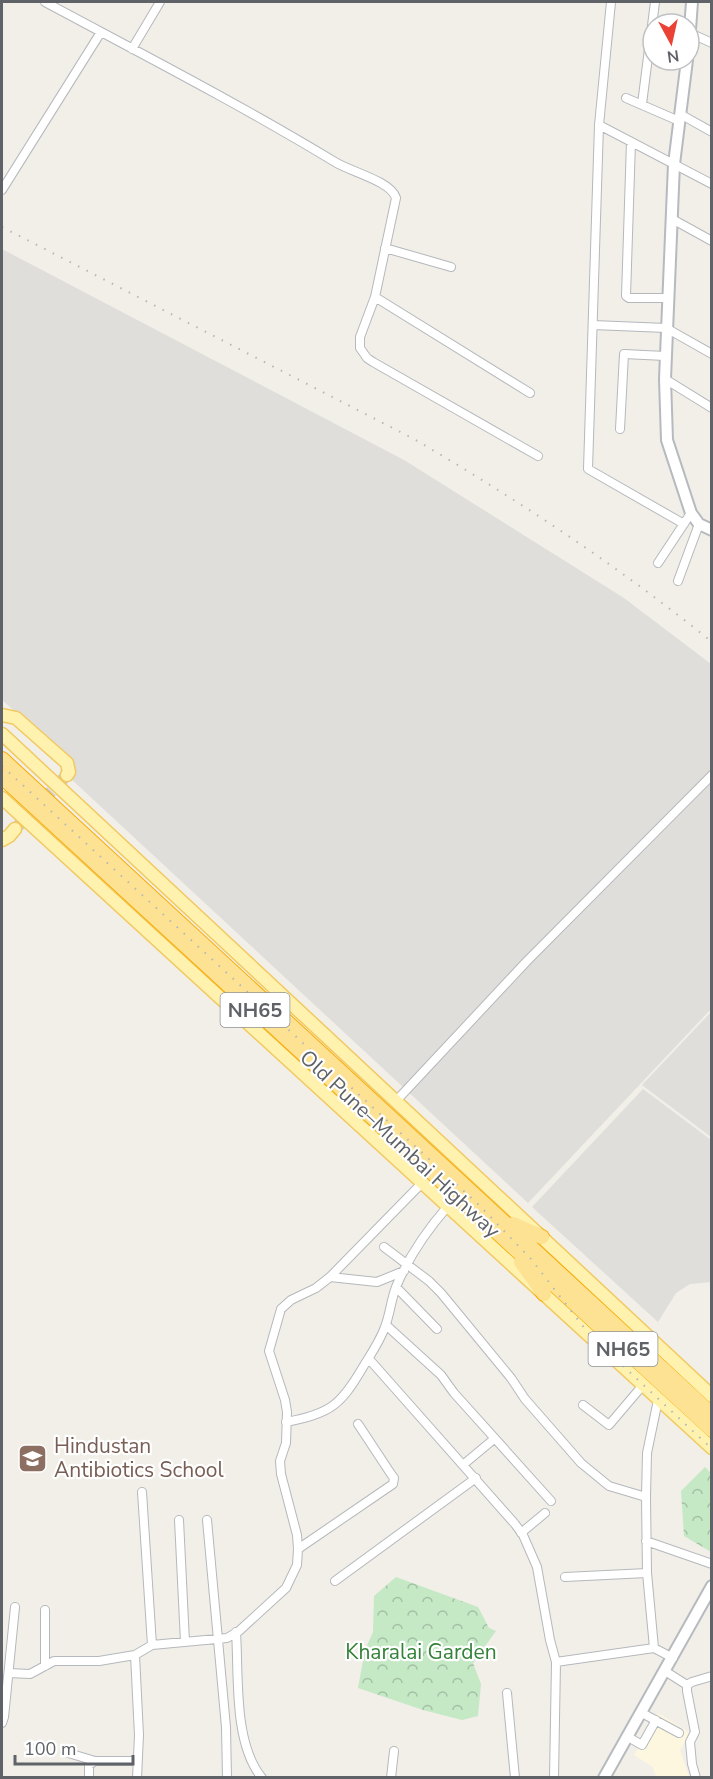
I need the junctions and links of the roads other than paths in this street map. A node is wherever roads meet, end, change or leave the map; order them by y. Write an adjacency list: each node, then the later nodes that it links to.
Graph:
1 (45, 2): 5 (street)
2 (160, 2): 6 (street)
3 (611, 2): 11 (street)
4 (655, 2): 9 (street)
5 (101, 32): 6 (street); 16 (street)
6 (132, 49): 19 (street)
7 (685, 72): 10 (street)
8 (626, 98): 9 (street)
9 (642, 105): 10 (street)
10 (679, 117): 12 (street); 14 (street)
11 (599, 125): 13 (street); 23 (street)
12 (711, 132)
13 (631, 142): 14 (street); 22 (street)
14 (674, 164): 15 (street); 17 (street)
15 (711, 184)
16 (2, 190)
17 (672, 219): 18 (street); 22 (street)
18 (711, 242)
19 (385, 248): 20 (street); 21 (street)
20 (451, 267)
21 (375, 297): 28 (street); 31 (street)
22 (668, 298): 24 (street)
23 (593, 325): 24 (street); 33 (street)
24 (666, 328): 25 (street); 26 (street)
25 (711, 354)
26 (665, 356): 27 (street); 30 (street)
27 (664, 379): 29 (street); 32 (street)
28 (530, 393)
29 (711, 408)
30 (620, 429)
31 (538, 456)
32 (691, 513): 33 (street); 34 (street)
33 (684, 524): 36 (street)
34 (699, 524): 35 (street); 37 (street)
35 (711, 530)
36 (658, 563)
37 (678, 581)
38 (2, 715): 41 (main road)
39 (2, 734): 47 (main road)
40 (2, 759): 50 (highway, Old Pune–Mumbai Highway / NH65)
41 (67, 775)
42 (711, 776): 47 (street)
43 (2, 777): 52 (highway, Old Pune–Mumbai Highway / NH65)
44 (2, 798): 48 (main road)
45 (15, 829): 46 (main road)
46 (2, 840)
47 (396, 1101): 51 (main road)
48 (422, 1183): 49 (main road); 55 (street)
49 (447, 1206): 54 (street); 57 (main road)
50 (500, 1217): 51 (highway); 65 (highway, NH65)
51 (542, 1238): 62 (main road)
52 (508, 1243): 57 (highway); 68 (highway, NH65)
53 (384, 1247): 54 (street)
54 (405, 1269): 55 (street); 56 (street); 74 (street)
55 (330, 1276): 66 (street)
56 (396, 1287): 58 (street); 59 (street)
57 (544, 1294): 61 (main road)
58 (386, 1324): 60 (street); 69 (street)
59 (436, 1329)
60 (369, 1359): 66 (street); 71 (street)
61 (643, 1385): 63 (main road); 64 (street)
62 (711, 1396)
63 (658, 1400): 70 (main road); 74 (street)
64 (583, 1405)
65 (711, 1414)
66 (286, 1422): 81 (street)
67 (358, 1424): 81 (street)
68 (711, 1430)
69 (495, 1439): 71 (street); 75 (street)
70 (711, 1448)
71 (464, 1464): 72 (street)
72 (476, 1478): 79 (street); 85 (street)
73 (142, 1492): 92 (street)
74 (646, 1497): 80 (street)
75 (551, 1501)
76 (545, 1513): 79 (street)
77 (179, 1520): 91 (street)
78 (207, 1520): 90 (street)
79 (521, 1533): 96 (street)
80 (646, 1540): 82 (street); 83 (street)
81 (298, 1548): 89 (street)
82 (711, 1564)
83 (647, 1573): 84 (street); 93 (street)
84 (565, 1577)
85 (335, 1581)
86 (711, 1586): 95 (street)
87 (15, 1606): 99 (street)
88 (45, 1610): 97 (street)
89 (237, 1632): 90 (street); 115 (street)
90 (217, 1639): 91 (street); 114 (street)
91 (185, 1642): 92 (street)
92 (152, 1645): 94 (street)
93 (654, 1648): 95 (street); 96 (street)
94 (135, 1655): 97 (street); 111 (street)
95 (673, 1658): 98 (street)
96 (556, 1662): 118 (street)
97 (45, 1666): 99 (street)
98 (665, 1671): 101 (street); 103 (street)
99 (9, 1673): 104 (street)
100 (711, 1677): 101 (street)
101 (687, 1685): 120 (street)
102 (507, 1693): 117 (street)
103 (642, 1713): 105 (street); 107 (street)
104 (2, 1719)
105 (656, 1720): 106 (street); 107 (street)
106 (679, 1733)
107 (628, 1737): 119 (street)
108 (394, 1751): 116 (street)
109 (64, 1752): 110 (street)
110 (95, 1761): 111 (street); 112 (street)
111 (137, 1761): 113 (street)
112 (89, 1778)
113 (137, 1778)
114 (227, 1778)
115 (262, 1778)
116 (391, 1778)
117 (515, 1778)
118 (554, 1778)
119 (604, 1778)
120 (696, 1778)

